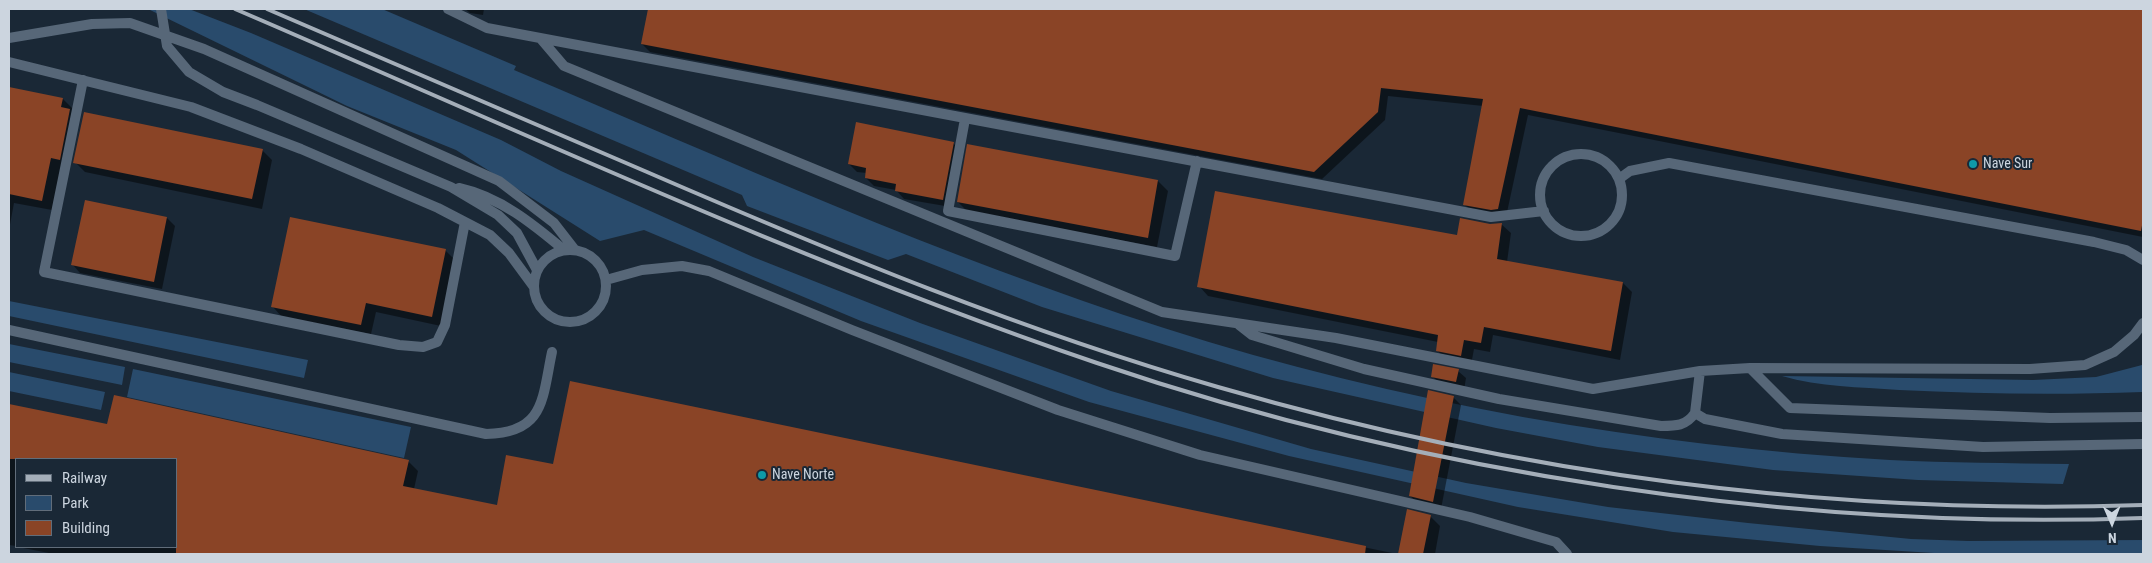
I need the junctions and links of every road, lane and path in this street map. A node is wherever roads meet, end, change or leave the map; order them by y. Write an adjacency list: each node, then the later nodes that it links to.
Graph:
1 (162, 9): 10 (lane)
2 (448, 9): 4 (lane)
3 (9, 38): 14 (lane)
4 (541, 39): 7 (lane); 19 (lane)
5 (9, 62): 6 (lane)
6 (83, 80): 12 (lane); 12 (lane)
7 (964, 119): 8 (lane); 8 (lane)
8 (1196, 161): 11 (lane)
9 (1619, 179): 11 (lane); 11 (lane); 15 (lane)
10 (451, 187): 13 (lane); 16 (lane)
11 (1544, 212)
12 (465, 222): 18 (lane)
13 (564, 250): 14 (lane); 16 (lane)
14 (575, 250): 17 (lane)
15 (2143, 260)
16 (537, 270): 18 (lane)
17 (606, 280): 18 (lane); 28 (lane)
18 (534, 288)
19 (1238, 323): 24 (lane); 25 (lane)
20 (2143, 323): 23 (lane)
21 (9, 330): 22 (lane)
22 (552, 352)
23 (1750, 368): 24 (lane); 26 (lane)
24 (1700, 371): 25 (lane)
25 (1695, 413): 27 (lane)
26 (2143, 417)
27 (2143, 444)
28 (1566, 554)

